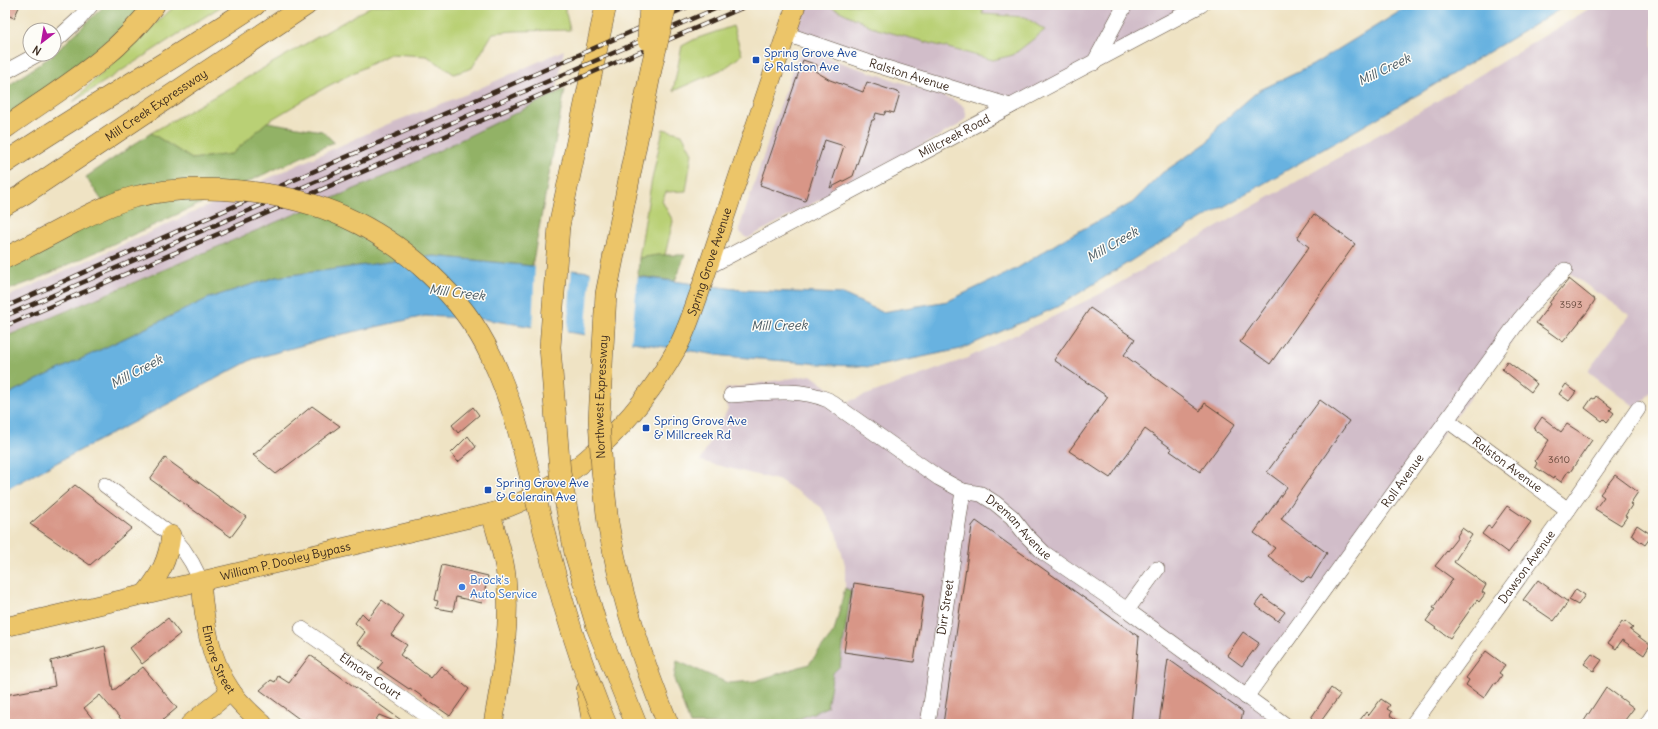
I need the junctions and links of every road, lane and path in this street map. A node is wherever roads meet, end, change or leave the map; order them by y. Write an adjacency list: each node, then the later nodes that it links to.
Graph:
1 (91, 5): 12 (street)
2 (154, 5): 18 (highway)
3 (256, 5): 19 (highway)
4 (306, 5): 20 (highway, Mill Creek Expressway)
5 (606, 5): 33 (highway, bridge)
6 (650, 5): 15 (highway, bridge)
7 (666, 5): 15 (highway, Northwest Expressway, bridge)
8 (796, 5): 11 (main road, Spring Grove Avenue)
9 (1125, 5): 14 (street)
10 (1201, 5): 14 (street, Millcreek Road)
11 (786, 34): 17 (street, Ralston Avenue); 22 (main road, Spring Grove Avenue)
12 (62, 35)
13 (23, 62): 16 (street)
14 (1094, 63): 17 (street, Millcreek Road)
15 (652, 65): 50 (highway, Northwest Expressway, bridge)
16 (5, 72)
17 (1010, 106): 22 (street, Millcreek Road)
18 (5, 128)
19 (5, 163)
20 (5, 205)
21 (5, 258): 48 (highway, bridge)
22 (708, 267): 27 (main road, Spring Grove Avenue)
23 (1565, 270): 26 (street, Roll Avenue)
24 (731, 394): 29 (street, Dreman Avenue)
25 (1638, 409): 30 (street, Dawson Avenue)
26 (1447, 420): 30 (street, Ralston Avenue); 41 (street, Roll Avenue)
27 (560, 480): 31 (main road, William P. Dooley Bypass)
28 (105, 485): 32 (street)
29 (963, 491): 37 (street, Dreman Avenue); 51 (street, Dirr Street)
30 (1568, 510): 53 (street, Dawson Avenue)
31 (491, 513): 35 (main road, William P. Dooley Bypass); 46 (main road)
32 (171, 536): 35 (street); 36 (main road)
33 (575, 553): 47 (highway); 49 (highway)
34 (1157, 569): 37 (street)
35 (201, 582): 36 (main road, William P. Dooley Bypass); 40 (main road, Elmore Street)
36 (144, 595): 38 (main road, William P. Dooley Bypass)
37 (1127, 610): 41 (street, Dreman Avenue)
38 (5, 626)
39 (302, 629): 45 (street, Elmore Court)
40 (231, 691): 43 (main road); 44 (main road, Elmore Street)
41 (1246, 697): 52 (street, Dreman Avenue)
42 (1653, 715): 54 (street)
43 (190, 724)
44 (263, 724)
45 (439, 724)
46 (493, 724)
47 (593, 724)
48 (606, 724)
49 (636, 724)
50 (668, 724)
51 (928, 724)
52 (1284, 724)
53 (1413, 724)
54 (1647, 724)

